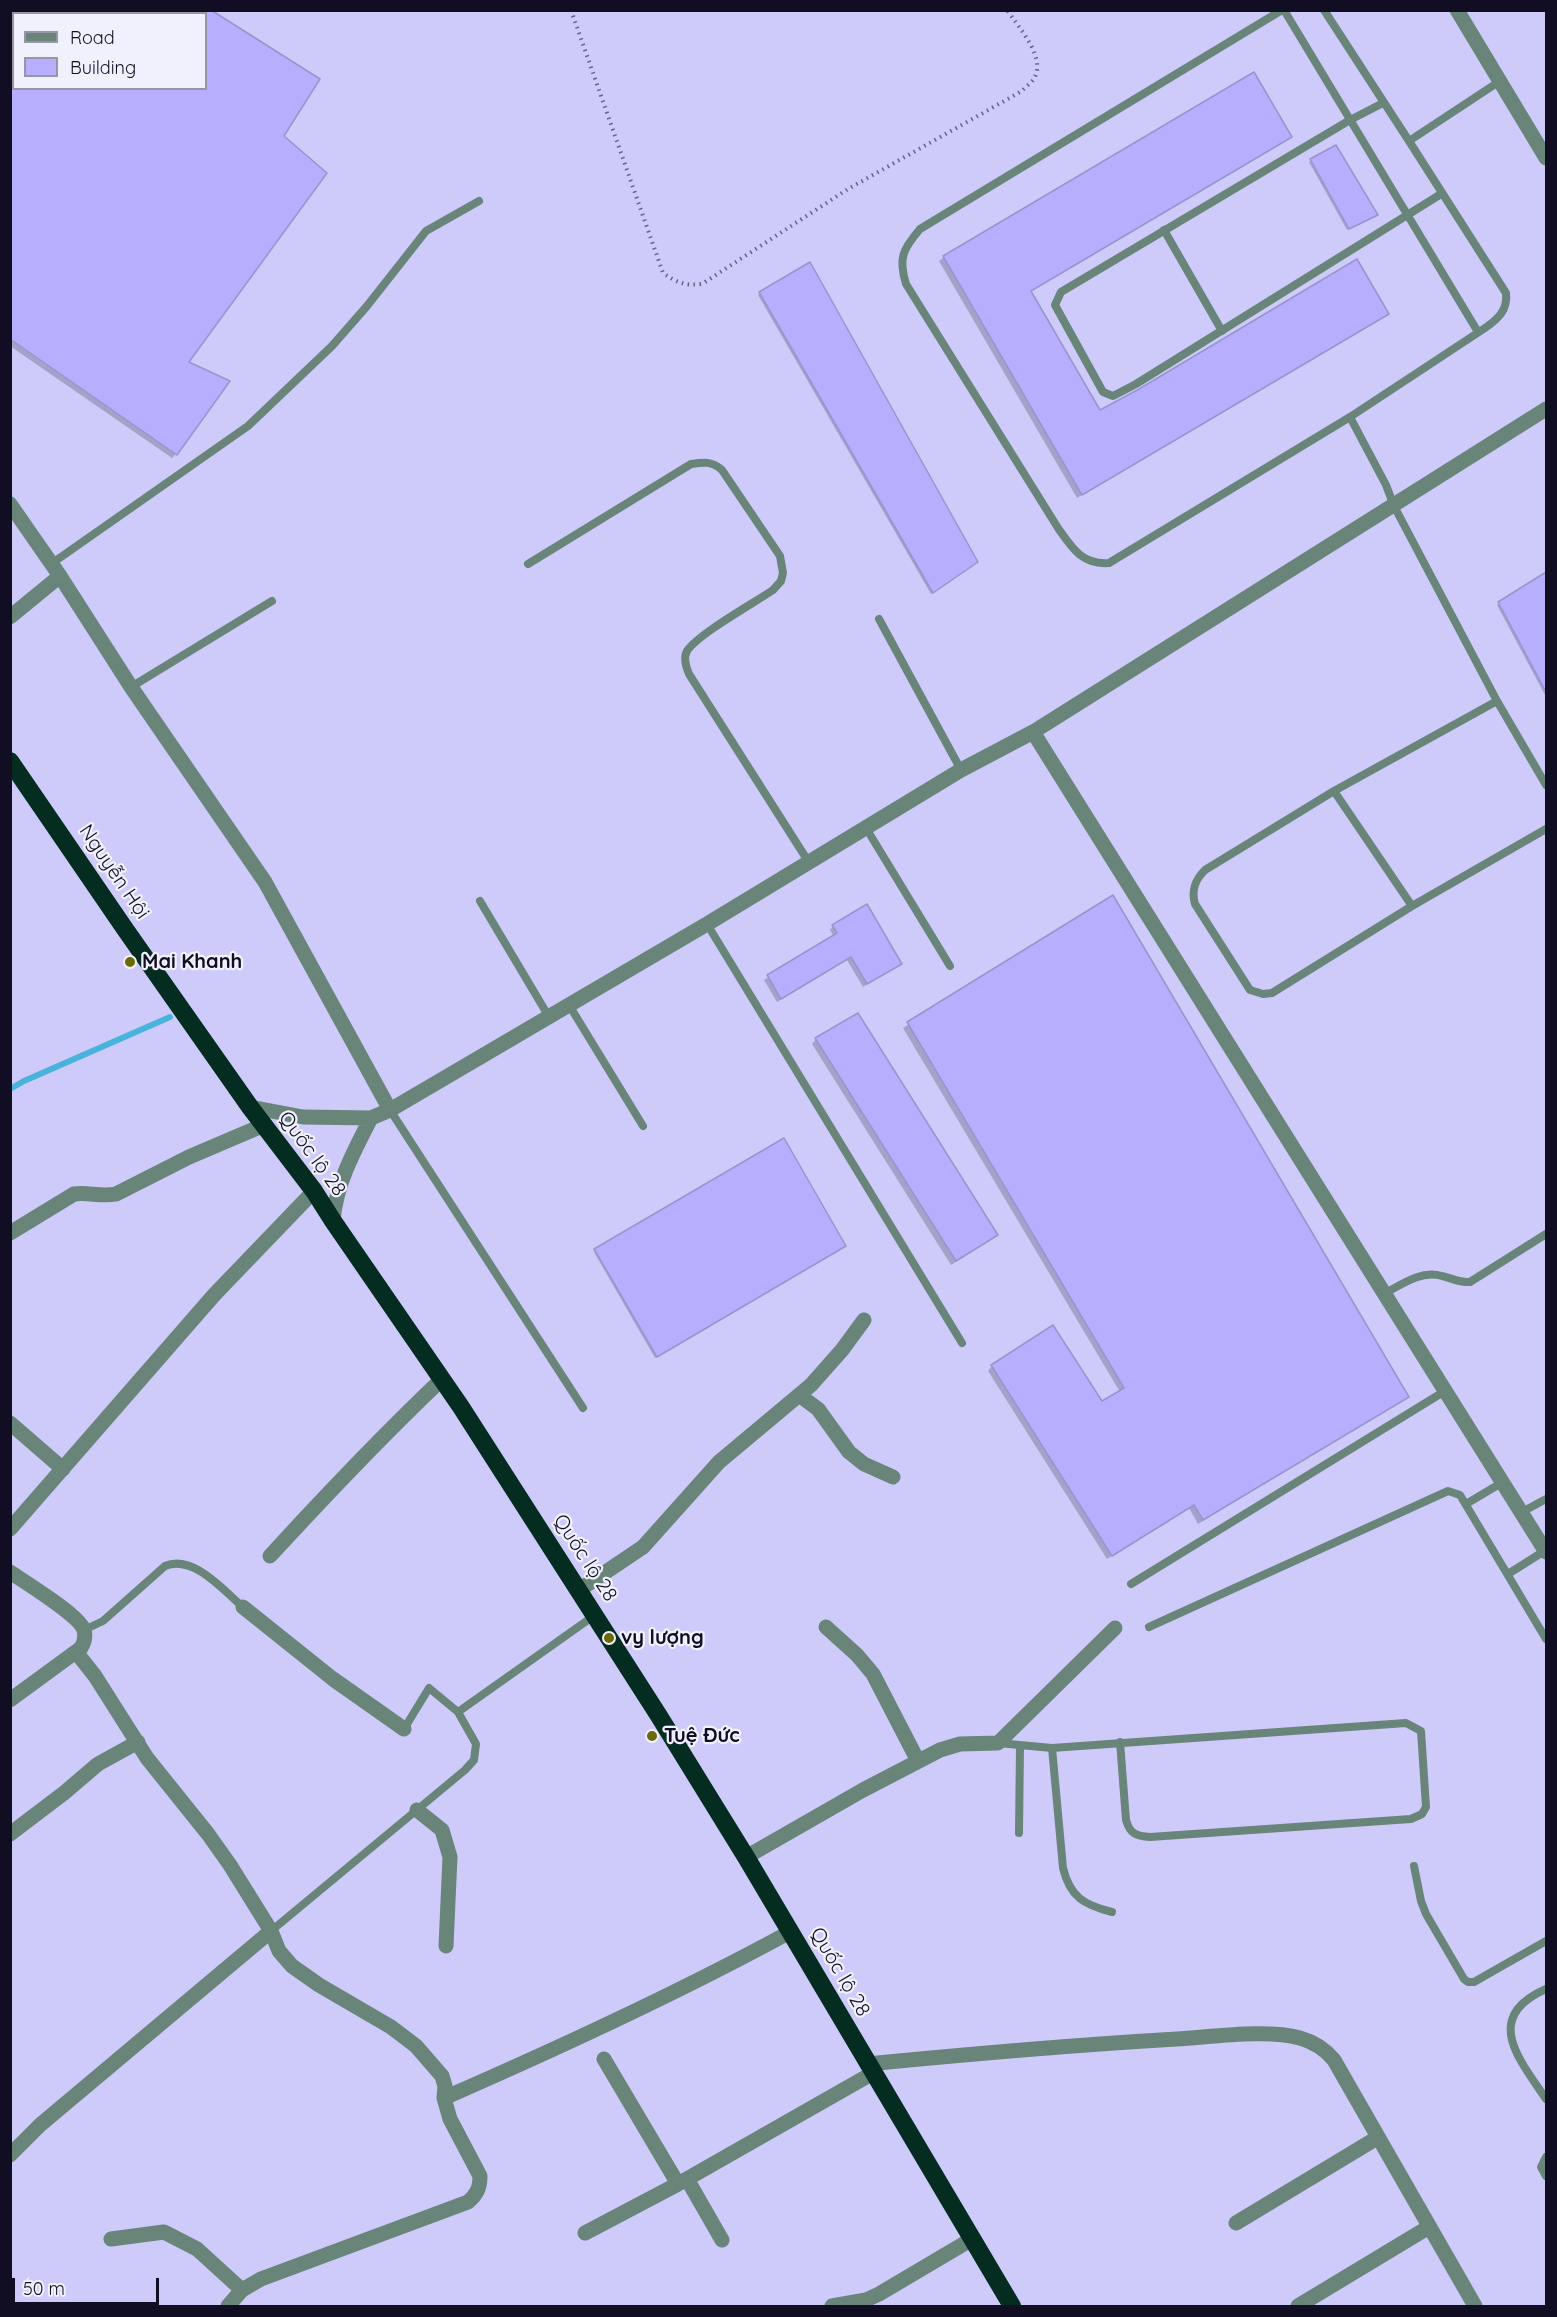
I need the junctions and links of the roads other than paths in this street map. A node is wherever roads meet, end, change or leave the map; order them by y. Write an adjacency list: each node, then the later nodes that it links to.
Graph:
1 (1283, 10): 6 (lane); 16 (lane)
2 (1324, 10): 5 (lane)
3 (1457, 11): 4 (street)
4 (1500, 81): 7 (lane); 8 (street)
5 (1383, 103): 6 (lane); 7 (lane)
6 (1350, 120): 11 (lane); 12 (lane)
7 (1409, 141): 9 (lane)
8 (1546, 158)
9 (1441, 194): 11 (lane); 14 (lane)
10 (479, 201): 20 (lane)
11 (1407, 214): 13 (lane); 14 (lane)
12 (1164, 230): 13 (lane); 13 (lane)
13 (1222, 331)
14 (1478, 332): 16 (lane)
15 (1546, 409): 18 (street)
16 (1350, 417): 18 (lane)
17 (10, 504): 20 (street)
18 (1394, 506): 25 (lane); 26 (street)
19 (528, 564): 33 (lane)
20 (56, 570): 22 (street); 24 (street)
21 (272, 601): 24 (lane)
22 (10, 617)
23 (879, 619): 28 (lane)
24 (131, 687): 42 (street)
25 (1497, 701): 29 (lane); 30 (lane)
26 (1033, 732): 28 (street); 50 (street)
27 (10, 761): 39 (highway, Nguyễn Hội)
28 (962, 770): 31 (street)
29 (1546, 785)
30 (1334, 791): 35 (lane); 35 (lane)
31 (866, 828): 33 (street); 37 (lane)
32 (1546, 830): 35 (lane)
33 (808, 861): 36 (street)
34 (480, 901): 40 (lane)
35 (1412, 906)
36 (707, 924): 38 (street); 52 (lane)
37 (950, 966)
38 (569, 1005): 40 (street); 45 (lane)
39 (181, 1008): 41 (highway, Quốc lộ 28)
40 (549, 1017): 42 (street)
41 (250, 1107): 43 (street); 44 (highway, Quốc lộ 28)
42 (390, 1110): 43 (street); 56 (lane)
43 (370, 1118): 47 (street)
44 (264, 1125): 46 (highway, Quốc lộ 28); 48 (street)
45 (643, 1126)
46 (314, 1191): 47 (highway, Quốc lộ 28); 58 (street)
47 (333, 1221): 53 (highway, Quốc lộ 28)
48 (10, 1233)
49 (1546, 1234): 50 (lane)
50 (1384, 1294): 54 (street)
51 (864, 1320): 55 (street)
52 (962, 1342)
53 (442, 1379): 66 (street); 70 (highway, Quốc lộ 28)
54 (1445, 1391): 60 (street); 69 (lane)
55 (799, 1395): 59 (street); 70 (street)
56 (583, 1408)
57 (10, 1423): 58 (street)
58 (63, 1469): 64 (street)
59 (893, 1478)
60 (1503, 1482): 62 (lane); 63 (street)
61 (1546, 1499): 63 (lane)
62 (1466, 1504): 68 (lane); 75 (lane)
63 (1522, 1512): 65 (street)
64 (10, 1529)
65 (1546, 1551): 68 (lane)
66 (270, 1556)
67 (10, 1572): 76 (street)
68 (1508, 1574): 77 (lane)
69 (1131, 1584)
70 (579, 1590): 72 (highway, Quốc lộ 28)
71 (243, 1607): 76 (lane); 81 (street)
72 (595, 1615): 80 (lane); 91 (highway, Quốc lộ 28)
73 (826, 1627): 87 (street)
74 (1115, 1628): 84 (street)
75 (1149, 1628)
76 (84, 1630): 78 (street)
77 (1546, 1640)
78 (76, 1652): 79 (street); 82 (street)
79 (10, 1700)
80 (458, 1712): 81 (lane); 88 (lane)
81 (404, 1729)
82 (138, 1742): 90 (street); 94 (street)
83 (1120, 1742): 83 (lane); 86 (lane)
84 (998, 1743): 85 (lane); 87 (street)
85 (1020, 1745): 86 (lane); 89 (lane)
86 (1052, 1748): 93 (lane)
87 (918, 1761): 91 (street)
88 (417, 1810): 94 (lane); 97 (street)
89 (1019, 1833)
90 (10, 1834)
91 (746, 1857): 95 (highway, Quốc lộ 28)
92 (1414, 1866): 96 (lane)
93 (1112, 1912)
94 (271, 1931): 101 (street); 104 (street)
95 (790, 1932): 100 (highway, Quốc lộ 28); 101 (street)
96 (1546, 1941)
97 (446, 1946)
98 (1546, 1989): 102 (lane)
99 (604, 2059): 107 (street)
100 (870, 2069): 103 (street); 107 (street); 112 (highway, Quốc lộ 28)
101 (444, 2098): 114 (street)
102 (1546, 2099)
103 (1377, 2138): 108 (street); 109 (street)
104 (10, 2155)
105 (1546, 2157): 106 (lane)
106 (1546, 2176)
107 (683, 2181): 110 (street); 113 (street)
108 (1236, 2223)
109 (1429, 2227): 118 (street); 119 (street)
110 (585, 2233)
111 (111, 2239): 114 (street)
112 (972, 2239): 116 (street); 117 (highway, Quốc lộ 28)
113 (722, 2240)
114 (242, 2290): 115 (street)
115 (228, 2307)
116 (832, 2307)
117 (1012, 2307)
118 (1298, 2307)
119 (1475, 2307)

